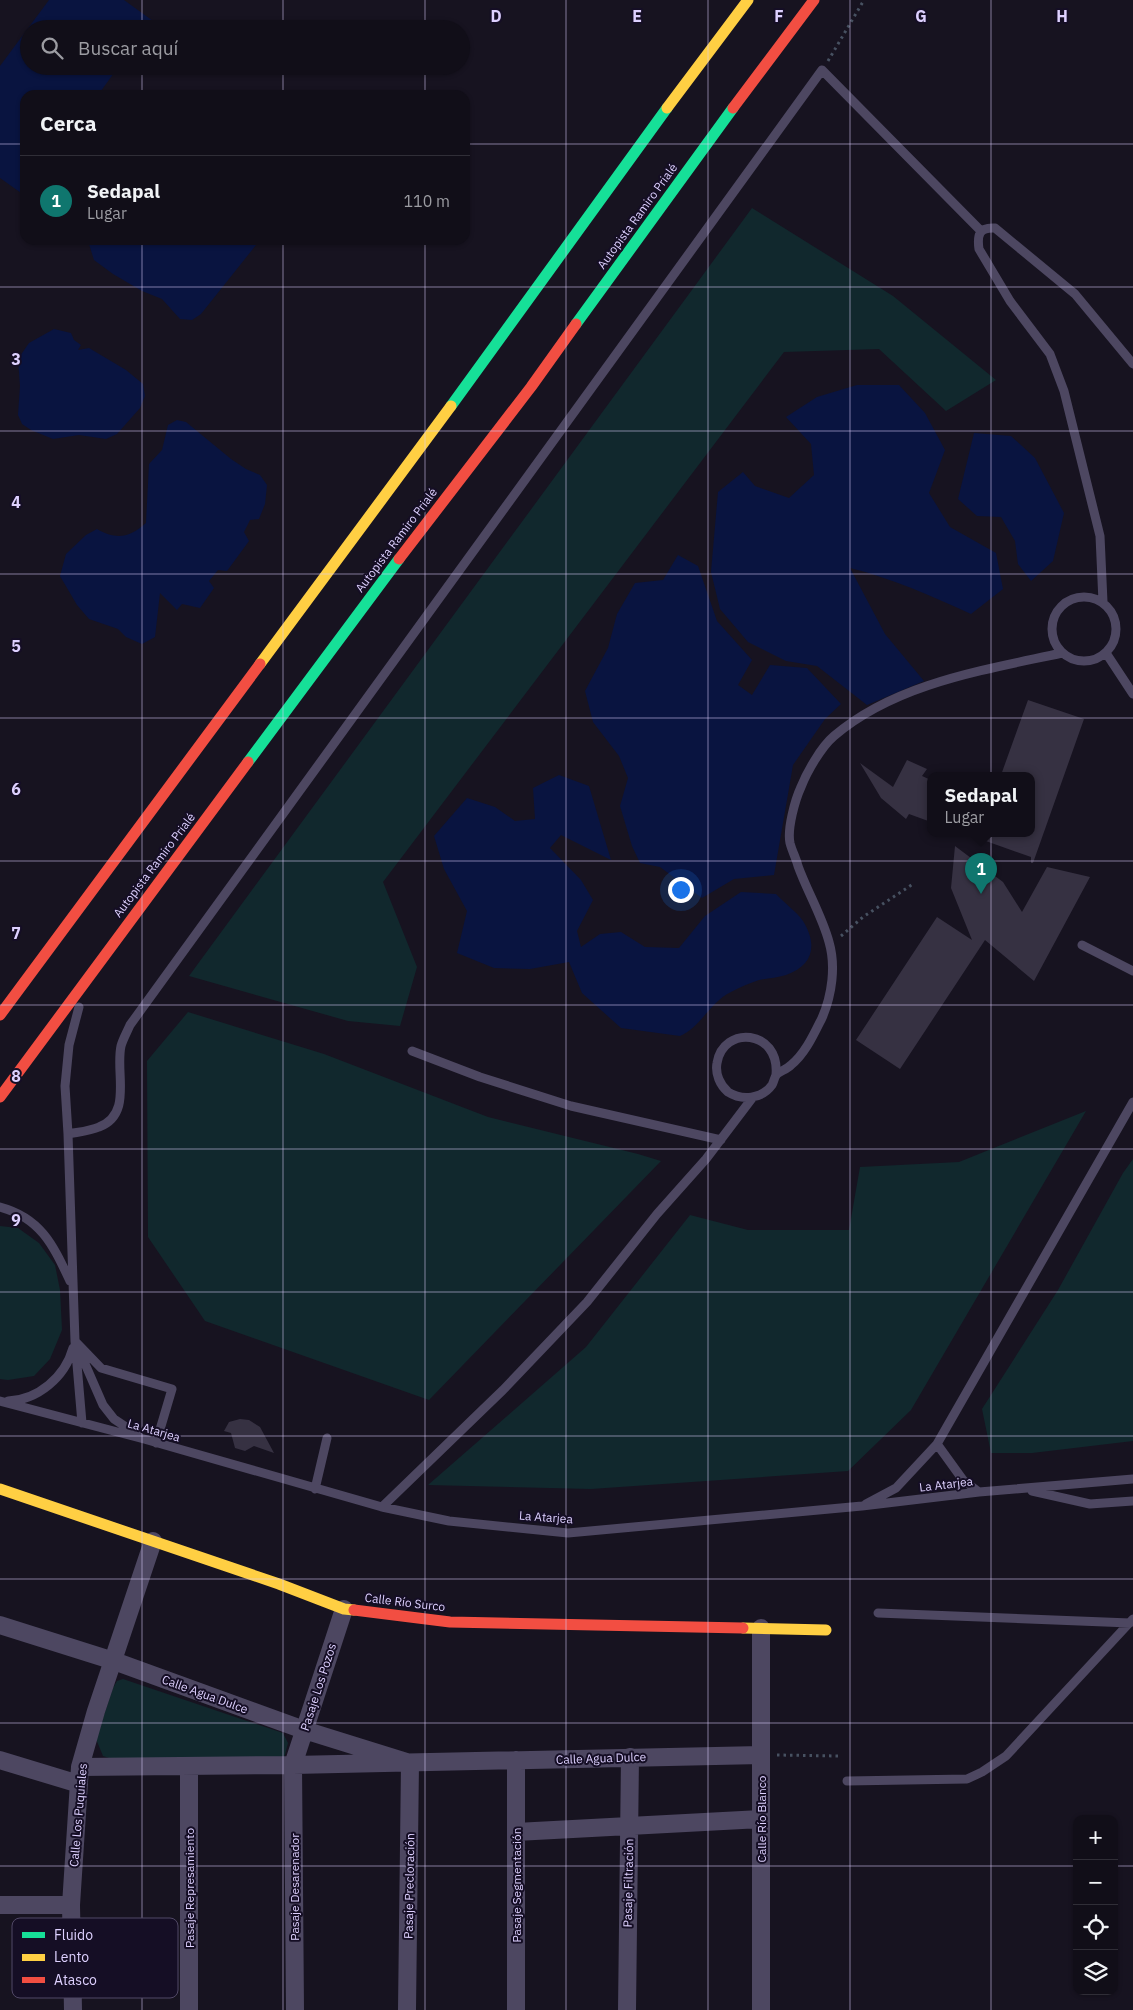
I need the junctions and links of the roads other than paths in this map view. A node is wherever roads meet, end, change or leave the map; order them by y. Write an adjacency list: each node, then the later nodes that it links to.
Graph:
1 (748, 0): 9 (main road)
2 (814, 0): 13 (main road, Autopista Ramiro Prialé)
3 (981, 231): 4 (lane); 5 (lane); 20 (lane)
4 (1133, 364)
5 (1103, 602): 6 (lane); 7 (lane)
6 (1062, 653): 7 (lane); 16 (lane)
7 (1106, 653): 8 (lane)
8 (1133, 694)
9 (67, 926): 12 (lane); 14 (main road)
10 (1082, 945): 11 (lane)
11 (1133, 971)
12 (20, 972)
13 (89, 976): 18 (main road, Autopista Ramiro Prialé); 20 (lane)
14 (0, 1016)
15 (412, 1051): 21 (lane)
16 (776, 1075): 17 (lane); 17 (lane)
17 (753, 1097): 21 (lane)
18 (0, 1098)
19 (1133, 1102): 30 (lane)
20 (68, 1134): 23 (lane)
21 (721, 1140): 38 (lane)
22 (0, 1207): 23 (lane)
23 (72, 1286): 24 (lane)
24 (75, 1341): 25 (lane); 26 (lane); 28 (lane); 29 (lane)
25 (0, 1401): 26 (lane, La Atarjea)
26 (82, 1423): 28 (lane, La Atarjea)
27 (327, 1438): 33 (lane)
28 (144, 1439): 29 (lane, La Atarjea)
29 (156, 1443): 33 (lane, La Atarjea)
30 (938, 1444): 35 (lane); 37 (lane)
31 (1133, 1479): 34 (lane, La Atarjea)
32 (0, 1488): 39 (main road, Calle Río Surco)
33 (315, 1489): 38 (lane, La Atarjea)
34 (1023, 1489): 35 (lane, La Atarjea); 36 (lane)
35 (979, 1492): 37 (lane, La Atarjea)
36 (1133, 1501)
37 (862, 1506): 38 (lane, La Atarjea)
38 (382, 1507)
39 (153, 1541): 40 (main road, Calle Río Surco); 46 (street, Calle Los Puquiales)
40 (344, 1608): 44 (main road, Calle Río Surco); 47 (street, Pasaje Los Pozos)
41 (878, 1613): 42 (lane)
42 (1131, 1621): 56 (lane)
43 (0, 1625): 46 (street, Calle Agua Dulce)
44 (761, 1628): 45 (main road, Calle Río Surco); 48 (street, Calle Río Blanco)
45 (826, 1630)
46 (114, 1661): 47 (street, Calle Agua Dulce); 54 (street, Calle Los Puquiales)
47 (304, 1730): 52 (street, Calle Agua Dulce); 53 (street, Pasaje Los Pozos)
48 (761, 1755): 49 (street, Calle Agua Dulce); 58 (street, Calle Río Blanco)
49 (630, 1757): 51 (street, Calle Agua Dulce); 59 (street, Pasaje Filtración)
50 (0, 1760): 57 (street)
51 (516, 1760): 52 (street, Calle Agua Dulce); 60 (street, Pasaje Segmentación)
52 (410, 1763): 53 (street, Calle Agua Dulce); 66 (street, Pasaje Precloración)
53 (293, 1765): 55 (street, Calle Agua Dulce); 65 (street, Pasaje Desarenador)
54 (80, 1766): 55 (street, Calle Agua Dulce); 57 (street, Calle Los Puquiales)
55 (189, 1766): 64 (street, Pasaje Represamiento)
56 (846, 1780)
57 (79, 1784): 61 (street, Calle Los Puquiales)
58 (761, 1819): 59 (street); 69 (street, Calle Río Blanco)
59 (629, 1826): 60 (street); 68 (street, Pasaje Filtración)
60 (516, 1832): 67 (street, Pasaje Segmentación)
61 (71, 1905): 62 (street); 63 (street, Calle Los Puquiales)
62 (0, 1906)
63 (71, 1918)
64 (189, 2010)
65 (294, 2010)
66 (407, 2010)
67 (516, 2010)
68 (626, 2010)
69 (761, 2010)

